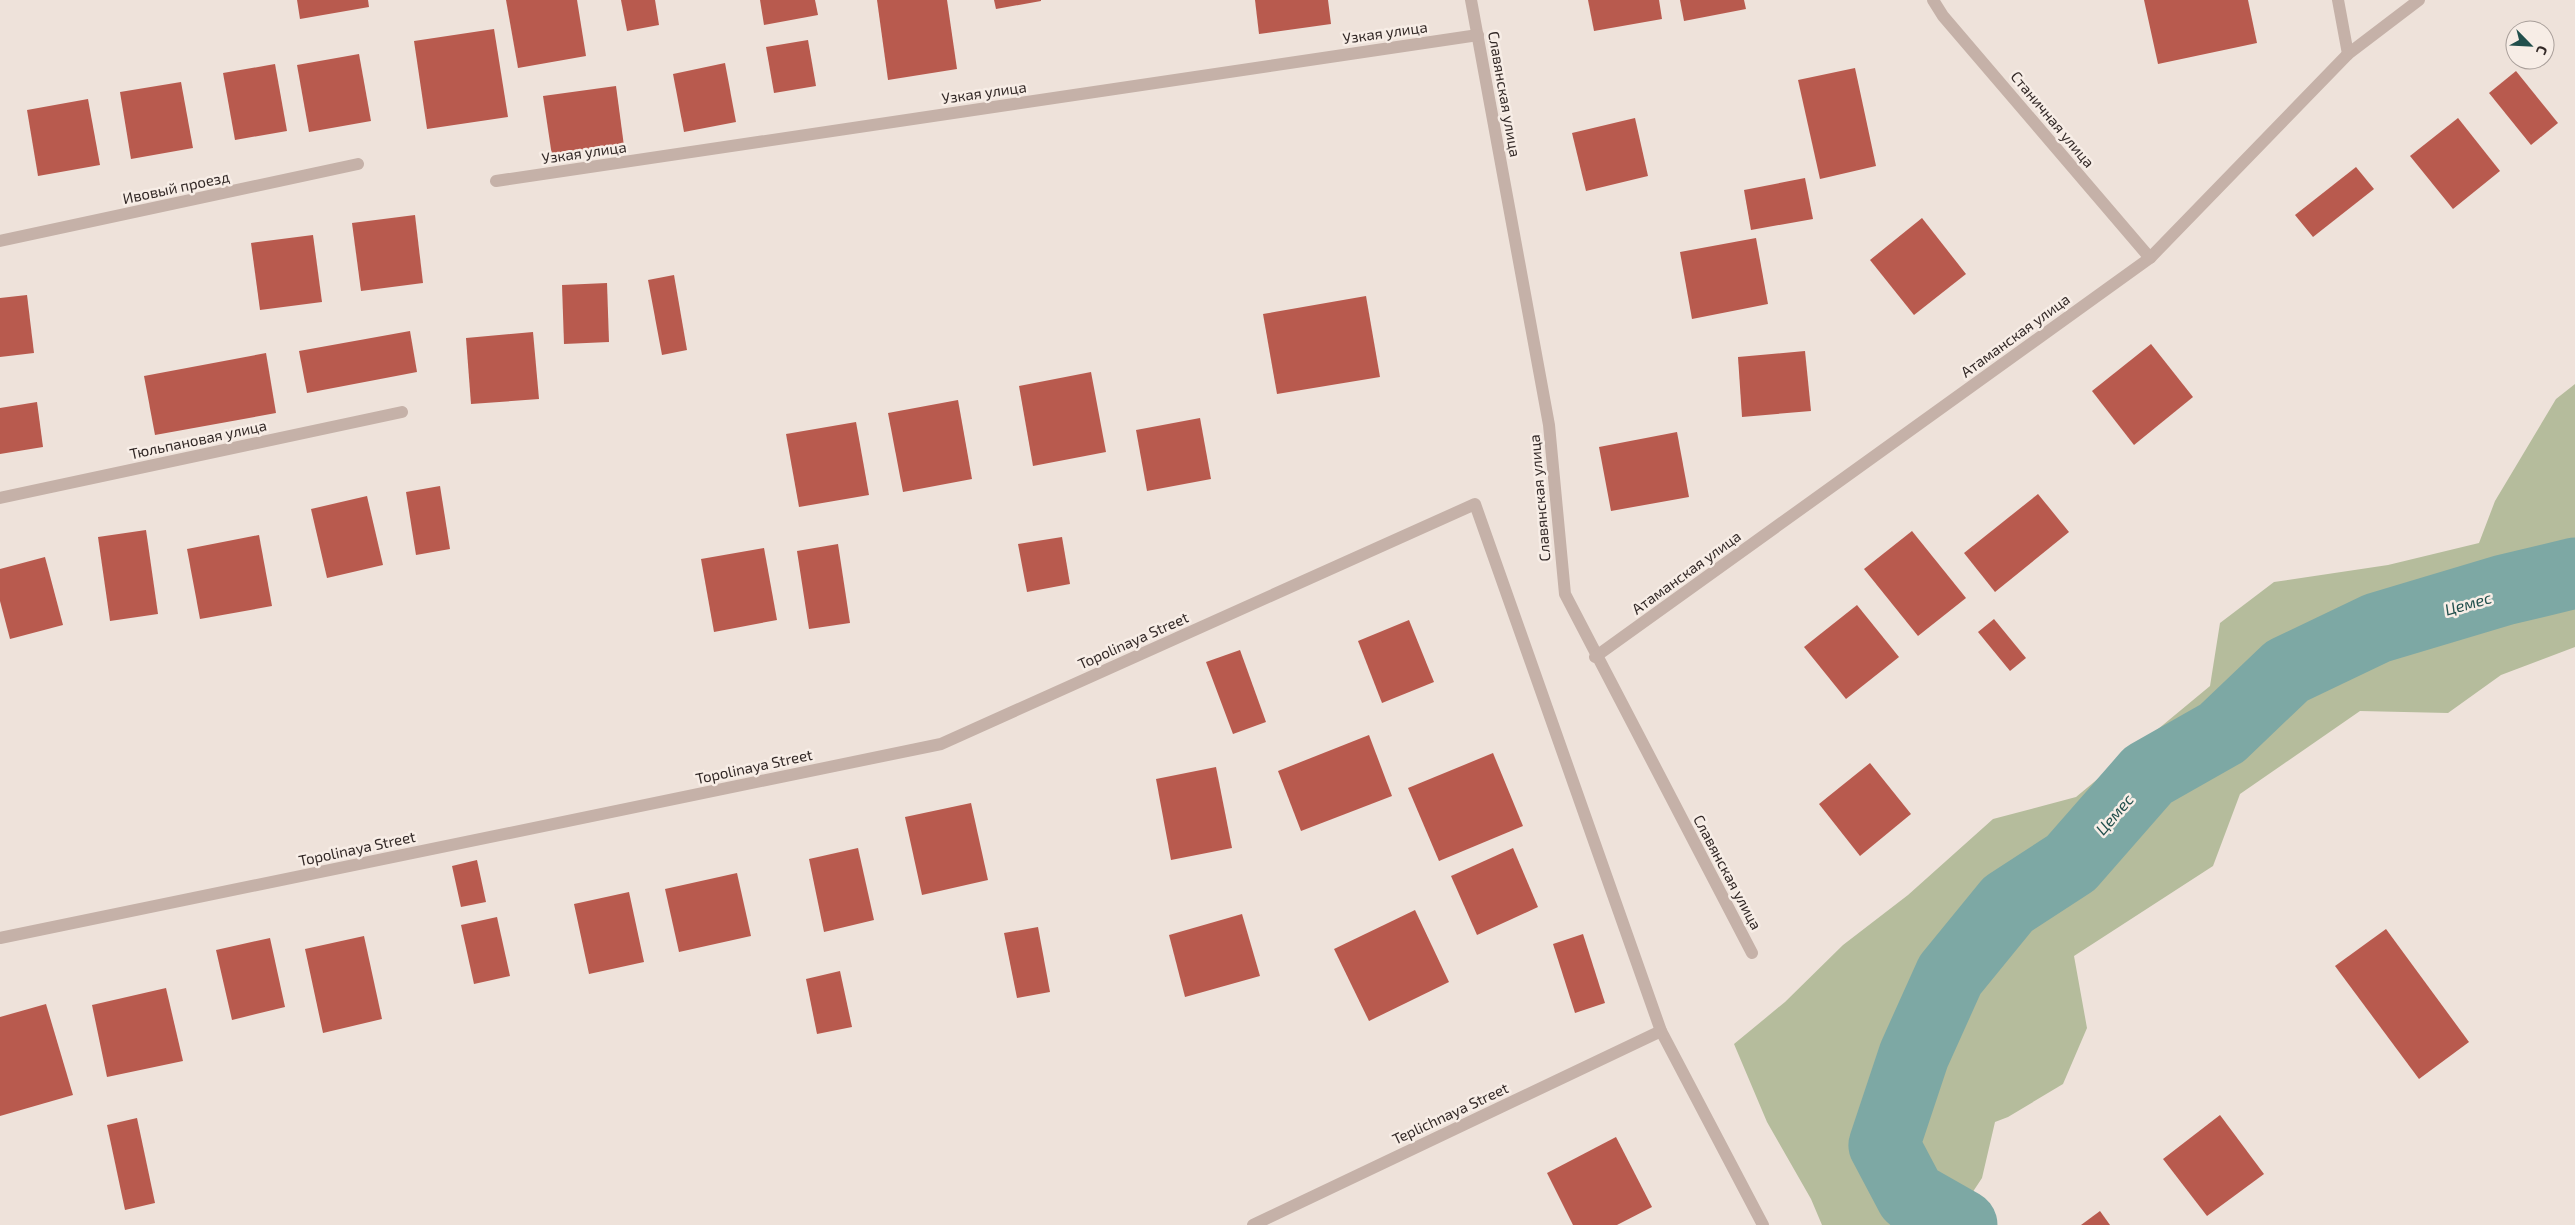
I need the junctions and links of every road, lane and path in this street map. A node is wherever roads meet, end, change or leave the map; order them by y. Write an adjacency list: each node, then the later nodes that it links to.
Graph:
1 (1471, 0): 5 (street, Славянская улица)
2 (1933, 0): 10 (street, Станичная улица)
3 (2338, 0): 6 (street)
4 (2419, 0): 6 (street, Атаманская улица)
5 (1478, 35): 8 (street, Узкая улица); 13 (street, Славянская улица)
6 (2348, 54): 10 (street, Атаманская улица)
7 (358, 164): 9 (street, Ивовый проезд)
8 (496, 181)
9 (0, 241)
10 (2150, 258): 13 (street, Атаманская улица)
11 (402, 412): 12 (street, Тюльпановая улица)
12 (0, 498)
13 (1596, 657): 15 (street, Славянская улица)
14 (0, 938): 16 (street, Topolinaya Street)
15 (1752, 953)
16 (1661, 1031): 17 (street, Teplichnaya Street); 18 (street)
17 (1253, 1225)
18 (1763, 1225)

